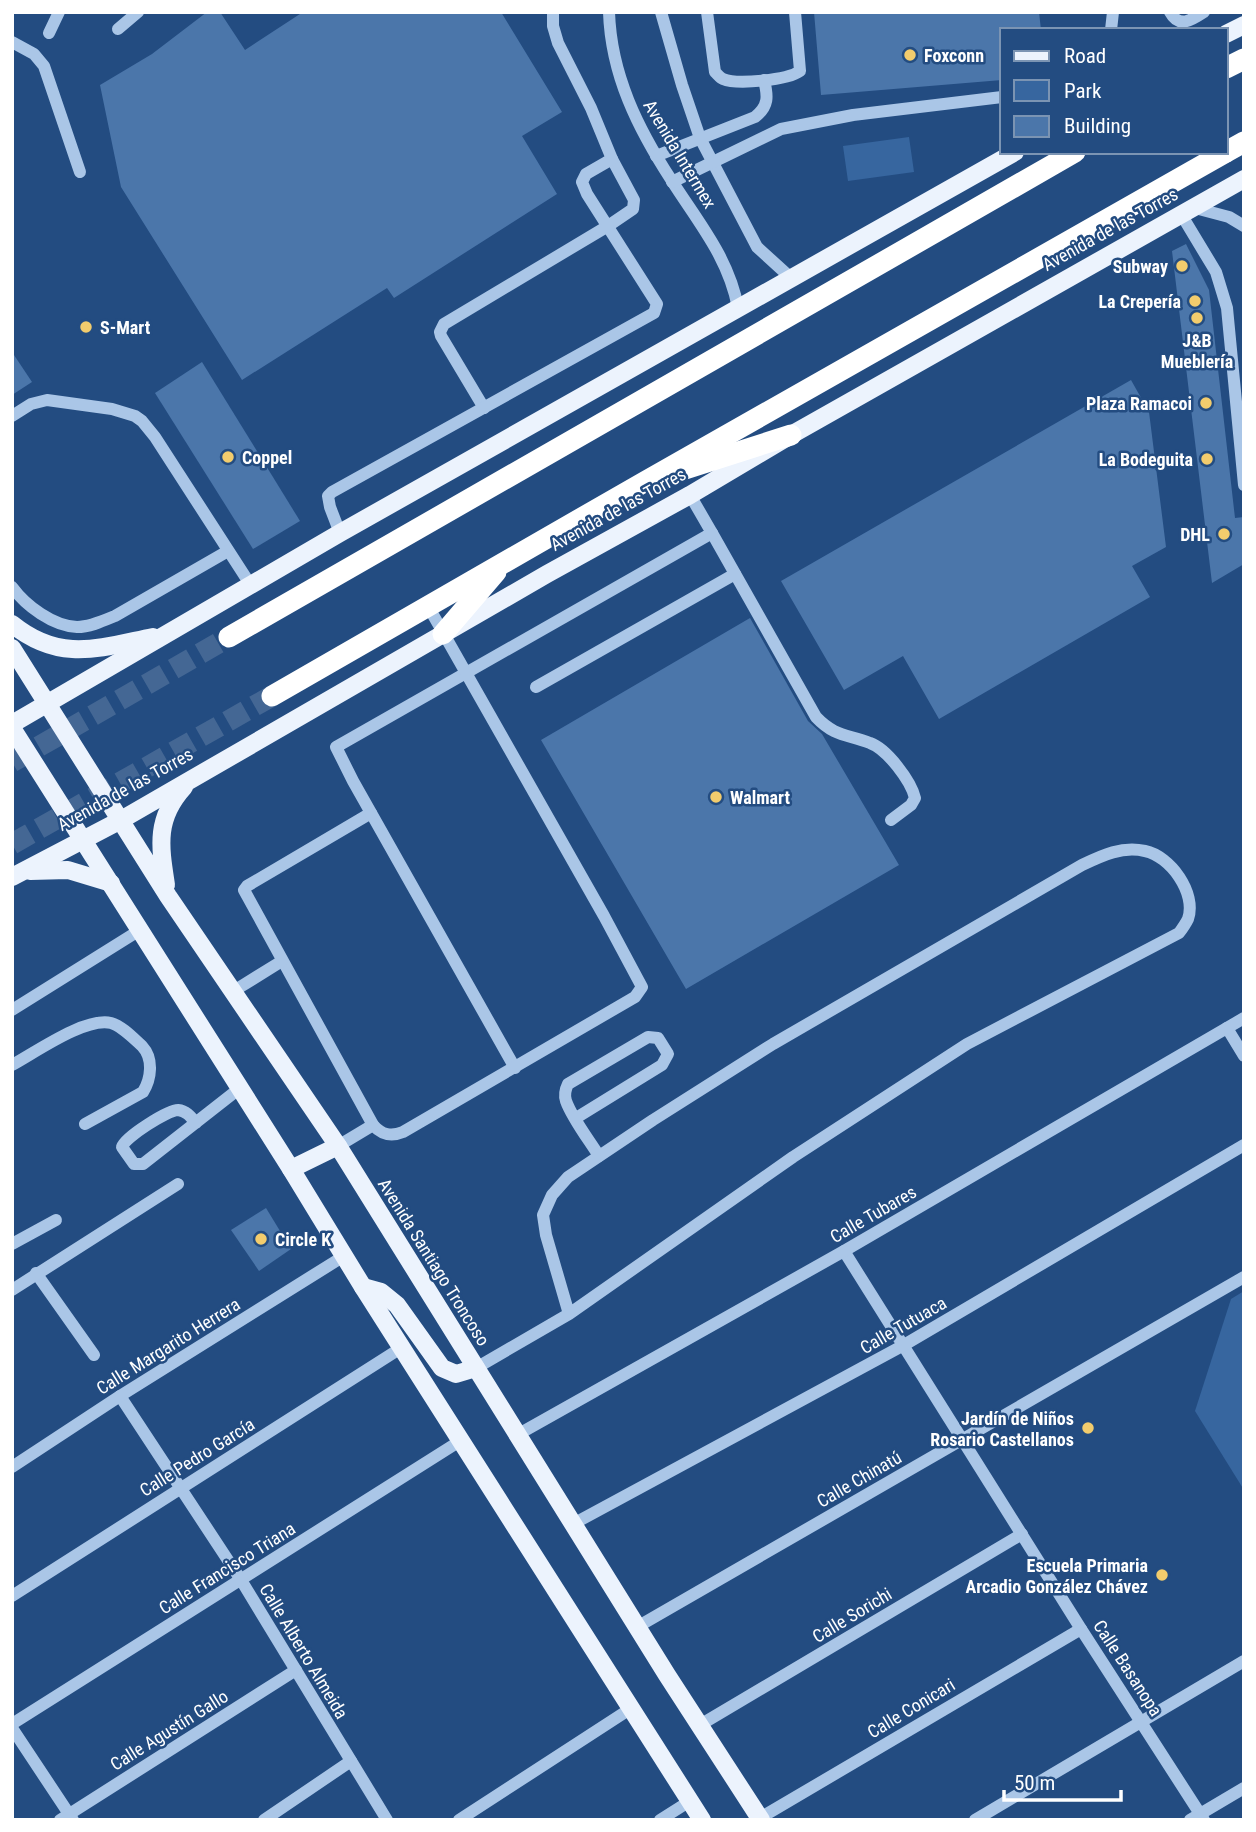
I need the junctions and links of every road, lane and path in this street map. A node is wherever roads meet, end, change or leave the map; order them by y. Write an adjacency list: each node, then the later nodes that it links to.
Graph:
1 (59, 12): 12 (street)
2 (138, 12): 11 (street)
3 (553, 12): 26 (street)
4 (609, 12): 25 (street, Avenida Intermex)
5 (662, 12): 19 (street, Avenida Intermex)
6 (706, 12): 17 (street)
7 (795, 12): 17 (street)
8 (1170, 12): 9 (street)
9 (1205, 12)
10 (1244, 24): 13 (main road)
11 (118, 29)
12 (49, 33)
13 (1228, 33)
14 (12, 43): 28 (street)
15 (1244, 59): 16 (highway)
16 (1228, 67)
17 (764, 80): 19 (street)
18 (1000, 97): 27 (street)
19 (700, 138): 25 (street); 27 (street, Avenida Intermex)
20 (1244, 142): 21 (highway, Avenida de las Torres)
21 (1228, 151)
22 (1012, 154): 34 (main road)
23 (1072, 154): 55 (highway)
24 (1222, 154): 41 (highway, Avenida de las Torres)
25 (656, 156): 30 (street, Avenida Intermex)
26 (612, 159): 33 (street); 33 (street)
27 (712, 162): 30 (street); 34 (street, Avenida Intermex)
28 (80, 172)
29 (1244, 179): 31 (main road, Avenida de las Torres)
30 (672, 182): 35 (street, Avenida Intermex)
31 (1188, 211): 32 (street); 36 (street); 39 (main road, Avenida de las Torres)
32 (1243, 220)
33 (608, 226): 37 (street); 37 (street)
34 (791, 278): 35 (main road)
35 (738, 307): 44 (main road)
36 (1238, 343): 40 (street)
37 (484, 408): 44 (street)
38 (12, 416): 46 (street)
39 (791, 435): 41 (highway); 43 (main road, Avenida de las Torres)
40 (1243, 470): 42 (street)
41 (646, 481): 47 (highway, Avenida de las Torres)
42 (1244, 485)
43 (691, 495): 45 (street); 54 (main road, Avenida de las Torres)
44 (340, 533): 49 (main road)
45 (712, 533): 48 (street); 57 (street)
46 (228, 551): 49 (street); 50 (street)
47 (506, 561): 51 (highway, Avenida de las Torres); 54 (highway)
48 (735, 574): 58 (street); 65 (street)
49 (250, 584): 53 (main road)
50 (12, 587)
51 (428, 606): 54 (street); 59 (highway, Avenida de las Torres)
52 (12, 624): 53 (main road)
53 (167, 634): 60 (main road)
54 (443, 634): 57 (street); 62 (main road, Avenida de las Torres)
55 (229, 637)
56 (12, 648): 60 (main road)
57 (464, 673): 63 (street); 78 (street)
58 (536, 687)
59 (272, 696)
60 (47, 704): 61 (main road); 64 (main road, Avenida Santiago Troncoso)
61 (12, 726): 66 (main road)
62 (194, 776): 64 (main road, Avenida de las Torres); 69 (main road)
63 (371, 813): 71 (street); 78 (street)
64 (121, 820): 66 (main road, Avenida de las Torres); 69 (main road, Avenida Santiago Troncoso)
65 (891, 820)
66 (83, 839): 67 (main road, Avenida de las Torres); 68 (main road)
67 (18, 874): 68 (main road)
68 (111, 883): 70 (main road)
69 (168, 896): 72 (main road, Avenida Santiago Troncoso)
70 (141, 930): 73 (street); 79 (main road)
71 (282, 961): 72 (street); 83 (street)
72 (232, 992): 85 (main road, Avenida Santiago Troncoso)
73 (12, 1010)
74 (1244, 1018): 75 (street, Calle Tubares)
75 (1227, 1028): 76 (street); 91 (street, Calle Tubares)
76 (1244, 1056)
77 (12, 1065): 82 (street)
78 (515, 1068): 83 (street)
79 (240, 1087): 81 (street); 87 (main road)
80 (576, 1118): 80 (street); 86 (street)
81 (196, 1123): 81 (street)
82 (85, 1124)
83 (373, 1125): 85 (street)
84 (1244, 1145): 98 (street, Calle Tutuaca)
85 (338, 1146): 87 (main road); 101 (main road, Avenida Santiago Troncoso)
86 (599, 1156): 97 (street); 97 (street)
87 (291, 1169): 92 (main road)
88 (178, 1184): 93 (street)
89 (56, 1220): 90 (street)
90 (12, 1244)
91 (844, 1251): 98 (street, Calle Basanopa); 103 (street, Calle Tubares)
92 (344, 1256): 95 (main road); 102 (street, Calle Margarito Herrera)
93 (36, 1273): 96 (street); 100 (street)
94 (1244, 1277): 104 (street, Calle Chinatú)
95 (363, 1287): 99 (main road); 101 (main road)
96 (12, 1290)
97 (569, 1314): 101 (street)
98 (904, 1345): 104 (street, Calle Basanopa); 108 (street, Calle Tutuaca)
99 (401, 1348): 105 (main road); 107 (street, Calle Pedro García)
100 (94, 1355)
101 (476, 1368): 103 (main road, Avenida Santiago Troncoso)
102 (120, 1396): 106 (street, Calle Margarito Herrera); 107 (street, Calle Alberto Almeida)
103 (517, 1435): 108 (main road, Avenida Santiago Troncoso)
104 (964, 1439): 109 (street, Calle Basanopa); 112 (street, Calle Chinatú)
105 (460, 1441): 110 (street, Calle Francisco Triana); 116 (main road)
106 (12, 1467)
107 (179, 1489): 110 (street, Calle Alberto Almeida); 111 (street, Calle Pedro García)
108 (573, 1524): 112 (main road, Avenida Santiago Troncoso)
109 (1022, 1534): 113 (street, Calle Basanopa); 118 (street, Calle Sorichi)
110 (241, 1580): 115 (street, Calle Alberto Almeida); 119 (street, Calle Francisco Triana)
111 (12, 1596)
112 (637, 1627): 118 (main road, Avenida Santiago Troncoso)
113 (1081, 1629): 117 (street, Calle Basanopa); 125 (street, Calle Conicari)
114 (1244, 1661): 117 (street)
115 (296, 1670): 120 (street, Calle Alberto Almeida); 123 (street, Calle Agustín Gallo)
116 (630, 1709): 122 (main road); 128 (street)
117 (1142, 1721): 124 (street, Calle Basanopa); 131 (street)
118 (700, 1725): 125 (main road, Avenida Santiago Troncoso)
119 (12, 1726): 123 (street)
120 (351, 1761): 126 (street); 127 (street, Calle Alberto Almeida)
121 (1244, 1788): 124 (street)
122 (690, 1801): 129 (street); 130 (main road)
123 (68, 1818)
124 (1198, 1818)
125 (760, 1819)
126 (264, 1820)
127 (387, 1820)
128 (459, 1820)
129 (660, 1820)
130 (702, 1820)
131 (975, 1820)

